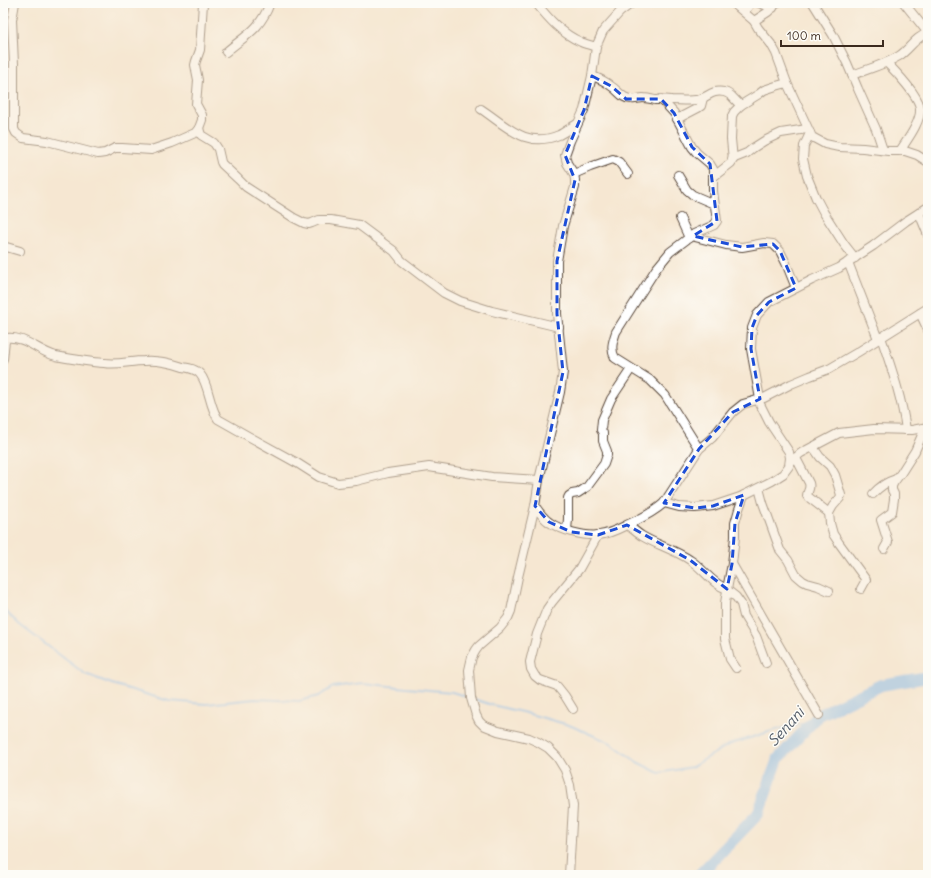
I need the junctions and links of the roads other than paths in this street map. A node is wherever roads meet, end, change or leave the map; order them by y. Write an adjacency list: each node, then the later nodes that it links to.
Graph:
1 (14, 3): 29 (street)
2 (203, 3): 29 (street)
3 (270, 3): 16 (street)
4 (536, 3): 15 (street)
5 (632, 3): 15 (street)
6 (733, 3): 12 (street)
7 (751, 3): 12 (street)
8 (759, 3): 11 (street)
9 (813, 3): 18 (street)
10 (904, 3): 14 (street)
11 (775, 5): 13 (street)
12 (744, 12): 13 (street)
13 (754, 21): 20 (street)
14 (928, 33): 17 (street)
15 (596, 47): 19 (street)
16 (226, 52)
17 (887, 62): 18 (street); 26 (street)
18 (852, 75): 31 (street)
19 (592, 76): 22 (street); 28 (street)
20 (786, 83): 24 (street); 30 (street)
21 (703, 98): 22 (street); 24 (street); 27 (street)
22 (661, 100): 27 (street)
23 (928, 104): 26 (street)
24 (741, 105): 33 (street)
25 (481, 109): 28 (street)
26 (920, 109): 32 (street)
27 (677, 119): 38 (street)
28 (578, 123): 35 (street)
29 (199, 128): 51 (street)
30 (808, 131): 31 (street); 33 (street); 47 (street)
31 (883, 150): 32 (street)
32 (900, 151): 34 (street)
33 (732, 159): 38 (street)
34 (928, 162)
35 (574, 174): 36 (street); 51 (street)
36 (628, 174)
37 (678, 175): 39 (street)
38 (713, 177): 39 (street)
39 (714, 204): 44 (street)
40 (928, 207): 41 (street)
41 (919, 213): 43 (street); 47 (street)
42 (680, 218): 44 (street)
43 (928, 236)
44 (690, 237): 48 (street); 55 (street)
45 (3, 246): 46 (street)
46 (20, 251)
47 (851, 260): 48 (street); 53 (street)
48 (796, 288): 56 (street)
49 (928, 308): 50 (street)
50 (920, 313): 52 (street); 53 (street)
51 (559, 327): 62 (street)
52 (928, 330)
53 (880, 338): 56 (street); 58 (street)
54 (3, 359): 62 (street)
55 (631, 369): 60 (street); 71 (street)
56 (759, 399): 60 (street); 61 (street)
57 (926, 427): 58 (street); 63 (street)
58 (906, 430): 59 (street)
59 (813, 447): 61 (street); 69 (street)
60 (699, 449): 67 (street)
61 (793, 460): 64 (street); 69 (street)
62 (539, 480): 68 (street)
63 (896, 480): 65 (street); 73 (street)
64 (759, 488): 66 (street); 77 (street)
65 (873, 494)
66 (744, 495): 67 (street); 74 (street)
67 (664, 503): 70 (street)
68 (535, 506): 71 (street); 82 (street)
69 (829, 513): 76 (street)
70 (627, 525): 72 (street); 75 (street)
71 (567, 530): 72 (street)
72 (598, 535): 80 (street)
73 (884, 548)
74 (732, 564): 75 (street); 81 (street)
75 (727, 589): 78 (street); 79 (street)
76 (861, 589)
77 (829, 590)
78 (766, 663)
79 (736, 668)
80 (573, 709)
81 (819, 714)
82 (569, 875)

